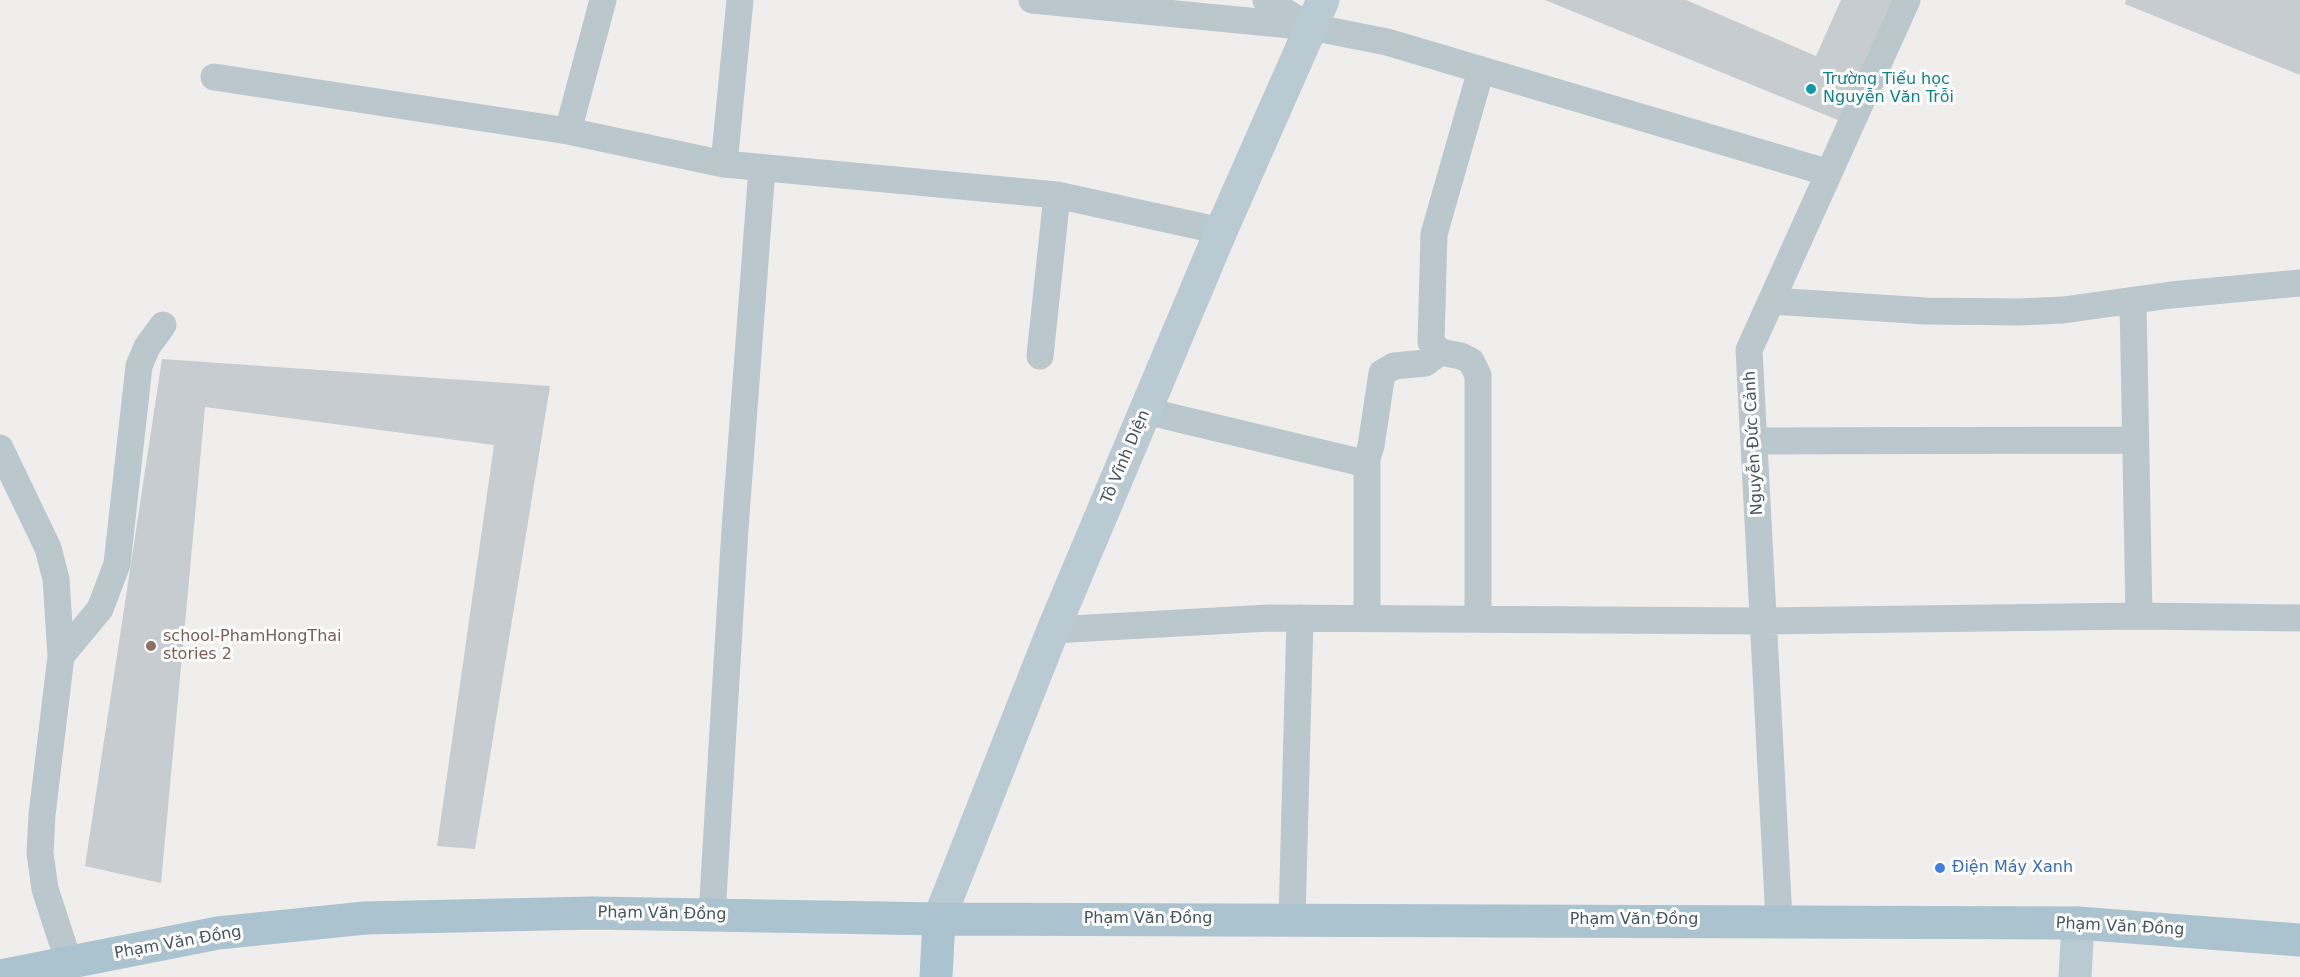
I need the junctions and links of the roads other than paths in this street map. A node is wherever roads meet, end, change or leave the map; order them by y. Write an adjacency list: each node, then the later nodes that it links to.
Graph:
1 (603, 0): 9 (street)
2 (740, 0): 10 (street)
3 (1032, 0): 6 (street)
4 (1266, 0): 6 (street)
5 (1907, 0): 12 (street, Nguyễn Đức Cảnh)
6 (1317, 14): 7 (street); 14 (street, Tô Vĩnh Diện)
7 (1481, 70): 12 (street); 19 (street)
8 (214, 77): 9 (street)
9 (568, 130): 10 (street)
10 (724, 164): 11 (street)
11 (762, 168): 13 (street); 34 (street)
12 (1829, 173): 16 (street, Nguyễn Đức Cảnh)
13 (1058, 195): 14 (street); 20 (street)
14 (1221, 231): 21 (street, Tô Vĩnh Diện)
15 (2300, 284): 17 (street)
16 (1772, 301): 17 (street); 23 (street, Nguyễn Đức Cảnh)
17 (2133, 301): 22 (street)
18 (163, 325): 33 (street)
19 (1440, 352): 25 (street); 29 (street)
20 (1040, 356)
21 (1146, 411): 25 (street); 32 (street, Tô Vĩnh Diện)
22 (2135, 440): 23 (street); 26 (street)
23 (1754, 441): 31 (street, Nguyễn Đức Cảnh)
24 (0, 448): 33 (street)
25 (1367, 458): 28 (street)
26 (2139, 616): 30 (street); 31 (street)
27 (1300, 618): 28 (street); 32 (street); 36 (street)
28 (1367, 618): 29 (street)
29 (1478, 618): 31 (street)
30 (2300, 618)
31 (1762, 621): 37 (street, Nguyễn Đức Cảnh)
32 (1053, 630): 35 (street, Tô Vĩnh Diện)
33 (61, 656): 40 (street)
34 (712, 915): 35 (main road, Phạm Văn Đồng); 40 (main road, Phạm Văn Đồng)
35 (939, 919): 36 (main road, Phạm Văn Đồng); 42 (main road)
36 (1292, 920): 37 (main road, Phạm Văn Đồng)
37 (1779, 920): 38 (main road, Phạm Văn Đồng)
38 (2078, 923): 39 (main road, Phạm Văn Đồng); 43 (street)
39 (2300, 940)
40 (69, 963): 41 (main road, Phạm Văn Đồng)
41 (0, 976)
42 (936, 977)
43 (2075, 977)

